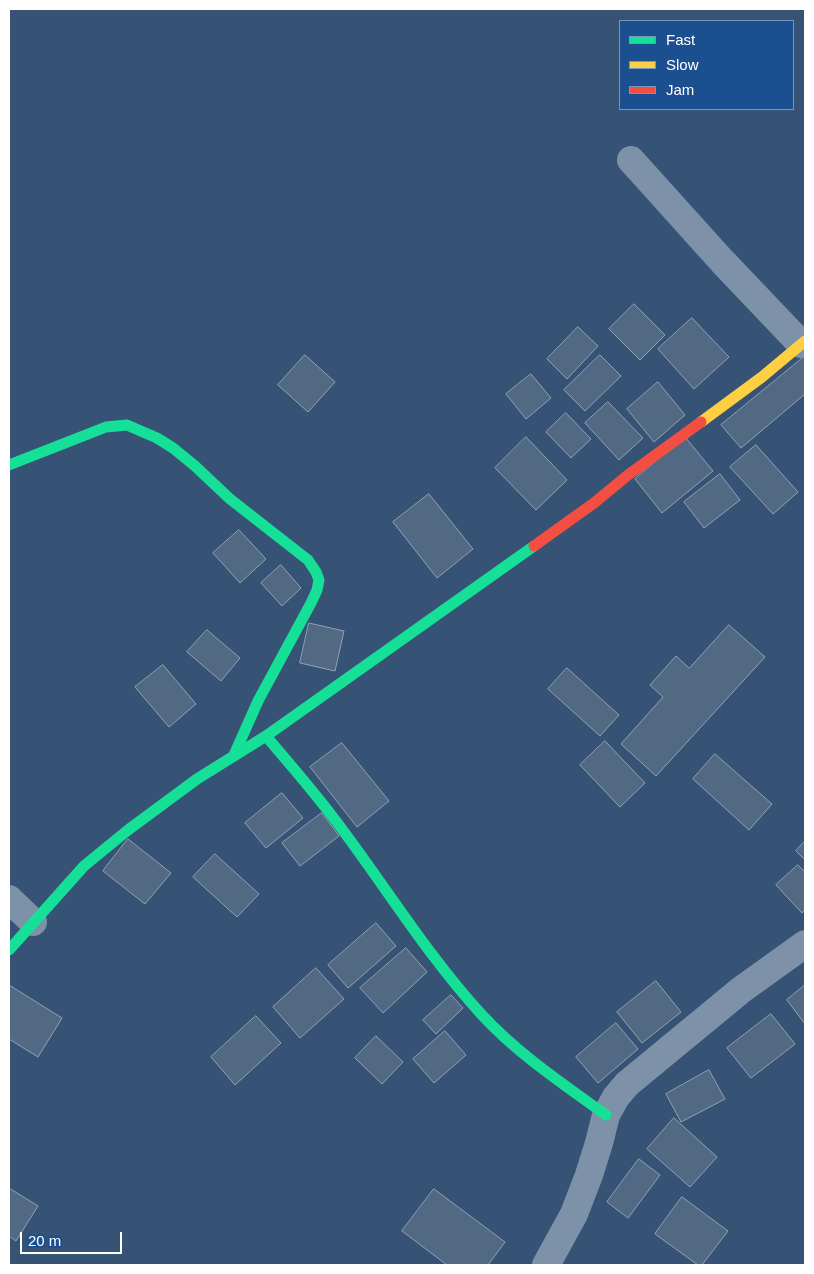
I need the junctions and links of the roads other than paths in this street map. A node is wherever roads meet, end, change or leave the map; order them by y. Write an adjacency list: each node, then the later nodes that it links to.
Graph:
1 (631, 160): 2 (street)
2 (803, 342): 4 (street)
3 (9, 465): 5 (street)
4 (266, 736): 5 (street); 10 (street)
5 (234, 756): 7 (street)
6 (9, 899): 7 (street)
7 (33, 922): 9 (street)
8 (805, 944): 10 (street)
9 (9, 950)
10 (606, 1116): 11 (street)
11 (546, 1265)

